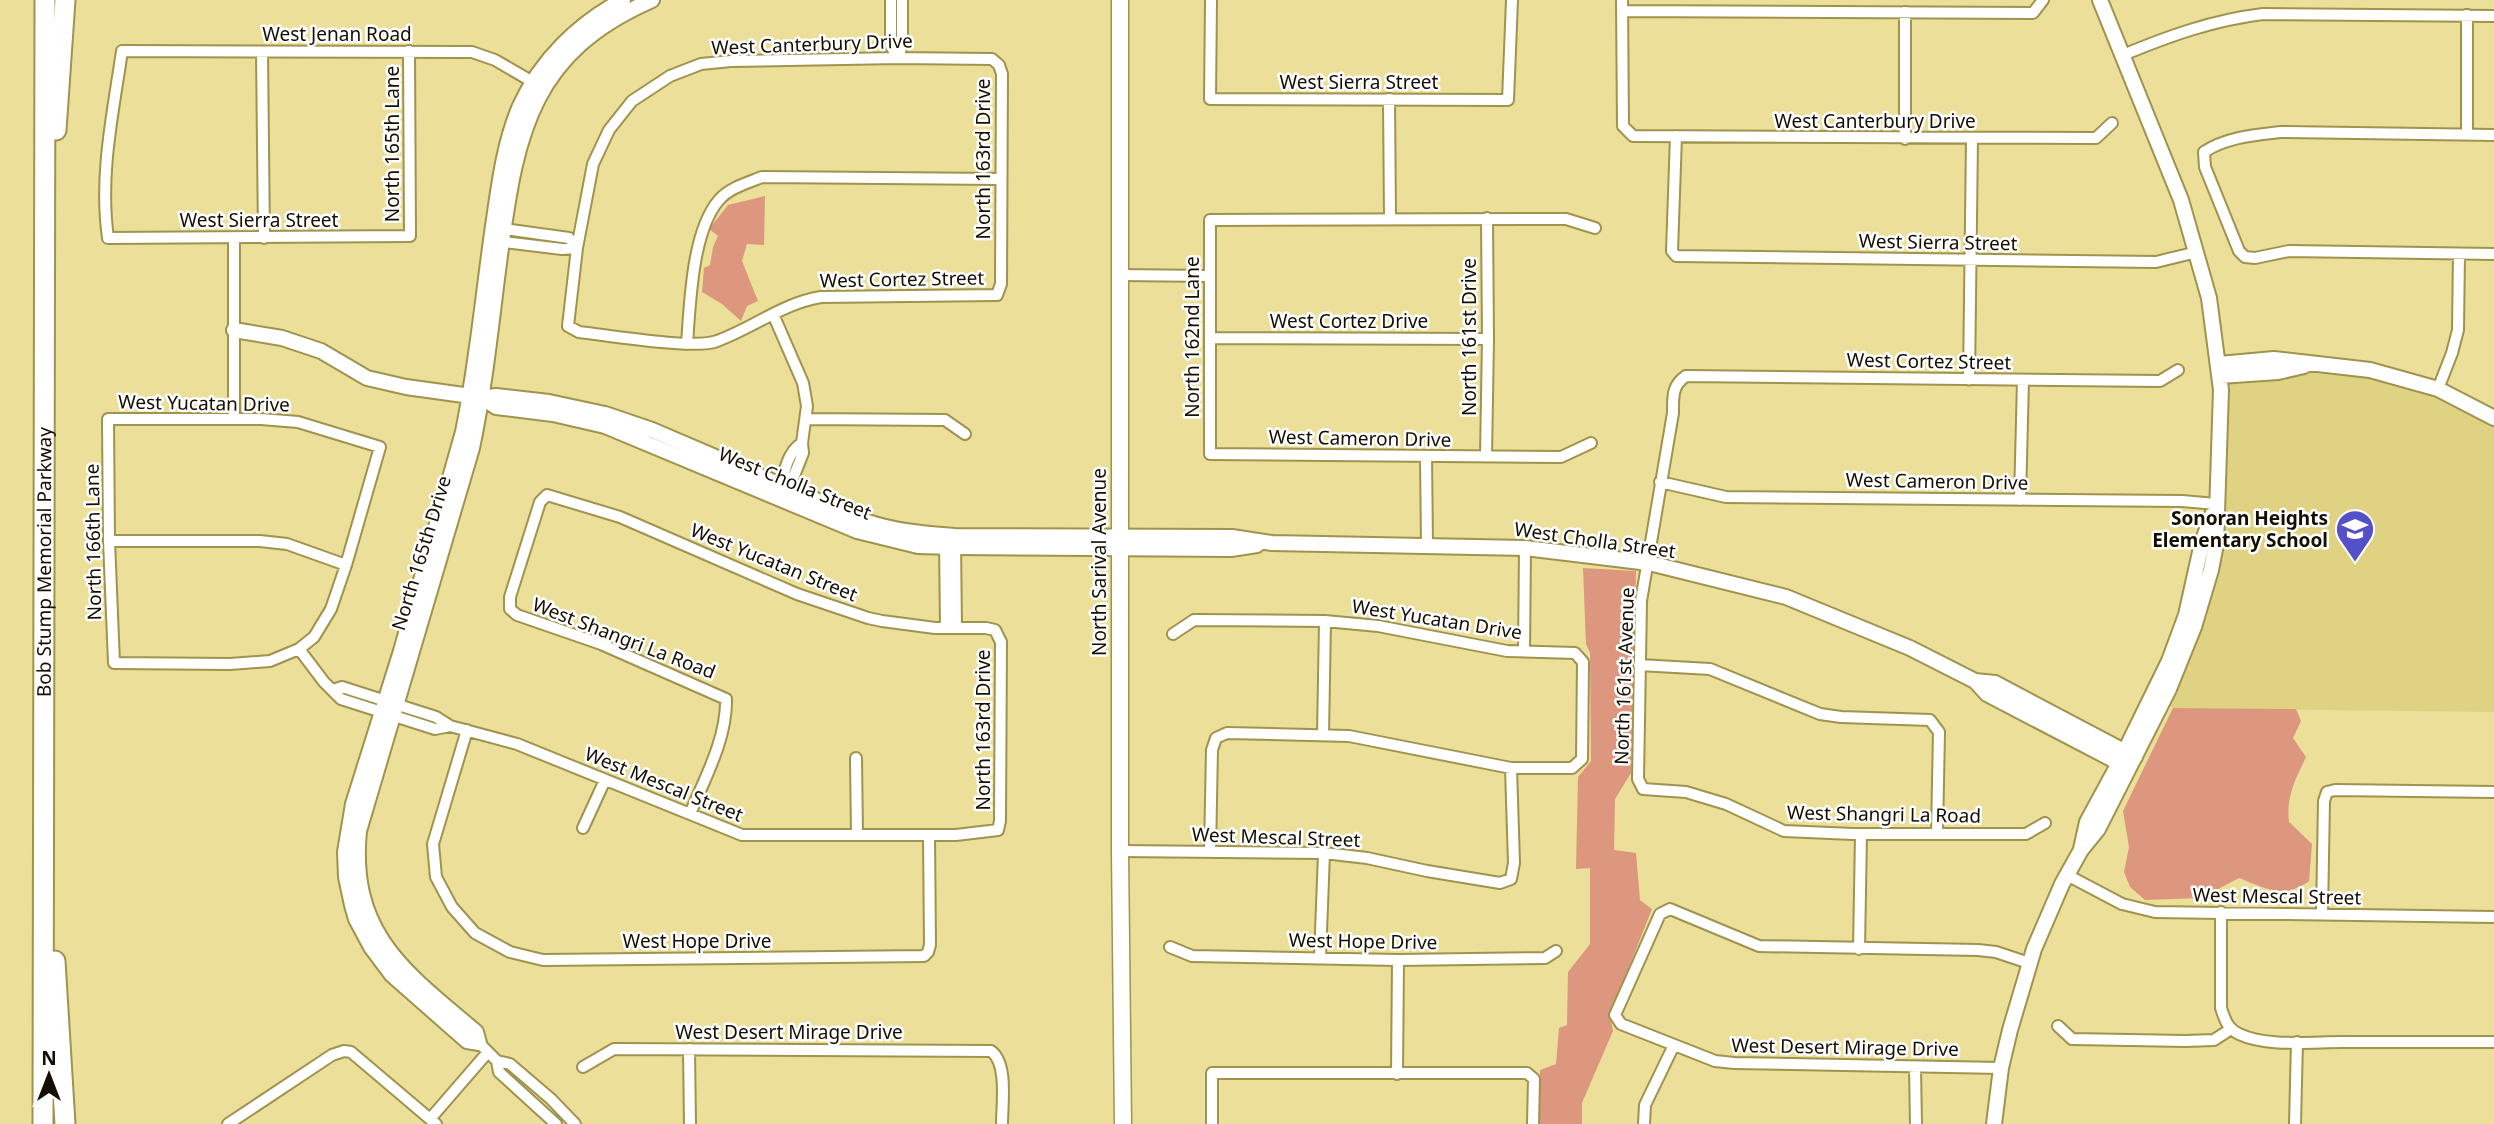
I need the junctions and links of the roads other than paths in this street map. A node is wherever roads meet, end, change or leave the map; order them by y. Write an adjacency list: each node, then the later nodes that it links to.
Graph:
1 (44, 0): 33 (highway, Bob Stump Memorial Parkway)
2 (65, 0): 33 (highway)
3 (623, 0): 18 (street)
4 (652, 0): 18 (street)
5 (891, 0): 22 (street)
6 (902, 0): 22 (street)
7 (1120, 0): 47 (main road, North Sarival Avenue)
8 (1211, 0): 25 (street, West Sierra Street)
9 (1512, 0): 25 (street, West Sierra Street)
10 (1970, 0): 15 (street)
11 (2043, 0): 15 (street)
12 (2100, 0): 21 (street)
13 (1622, 6): 14 (street); 29 (street, West Canterbury Drive)
14 (1905, 12): 15 (street); 30 (street)
15 (1970, 13)
16 (2467, 15): 17 (street); 21 (street); 27 (street)
17 (2494, 16)
18 (577, 39): 24 (street, North 165th Drive)
19 (410, 51): 20 (street, West Jenan Road); 24 (street, West Jenan Road); 38 (street, North 165th Lane)
20 (262, 52): 39 (street, West Jenan Road); 41 (street)
21 (2123, 55): 43 (street)
22 (898, 58): 23 (street, West Canterbury Drive); 42 (street, West Canterbury Drive)
23 (999, 65): 32 (street, North 163rd Drive)
24 (538, 86): 37 (street, North 165th Drive); 37 (street, North 165th Drive)
25 (1389, 99): 35 (street)
26 (2112, 123): 31 (street, West Canterbury Drive)
27 (2467, 135): 28 (street); 44 (street)
28 (2494, 135)
29 (1676, 136): 30 (street, West Canterbury Drive); 46 (street, West Sierra Street)
30 (1905, 139): 31 (street, West Canterbury Drive)
31 (1972, 139): 46 (street)
32 (1001, 179): 49 (street, North 163rd Drive); 55 (street)
33 (45, 182): 112 (highway, Bob Stump Memorial Parkway)
34 (1487, 218): 35 (street); 36 (street); 54 (street, North 161st Drive)
35 (1390, 219): 48 (street, North 162nd Lane)
36 (1595, 228)
37 (497, 235): 42 (street); 62 (street, North 165th Drive)
38 (410, 236): 41 (street, West Sierra Street)
39 (108, 238): 40 (street, West Sierra Street)
40 (234, 238): 41 (street, West Sierra Street); 52 (street)
41 (264, 238)
42 (577, 248): 51 (street, West Canterbury Drive)
43 (2197, 252): 46 (street, West Sierra Street); 57 (street)
44 (2459, 254): 45 (street); 61 (street)
45 (2494, 254)
46 (1970, 261): 58 (street)
47 (1119, 275): 48 (street); 78 (main road, North Sarival Avenue)
48 (1210, 276): 53 (street, North 162nd Lane)
49 (997, 295): 50 (street, West Cortez Street)
50 (773, 314): 55 (street, West Cortez Street); 66 (street)
51 (568, 326): 55 (street, West Cortez Street)
52 (234, 330): 62 (street, West Cholla Street); 65 (street)
53 (1210, 338): 54 (street, West Cortez Drive); 69 (street, North 162nd Lane)
54 (1488, 339): 71 (street, North 161st Drive)
55 (687, 344)
56 (2178, 370): 59 (street, West Cortez Street)
57 (2219, 370): 61 (street); 75 (street)
58 (1969, 380): 59 (street, West Cortez Street); 60 (street, West Cortez Street)
59 (2022, 380): 74 (street)
60 (1677, 382): 72 (street, North 161st Avenue)
61 (2438, 389): 63 (street)
62 (477, 397): 73 (street, West Cholla Street); 91 (street, North 165th Drive)
63 (2494, 418)
64 (108, 419): 65 (street, West Yucatan Drive); 76 (street, North 166th Lane)
65 (234, 419): 82 (street, West Yucatan Drive)
66 (806, 419): 67 (street); 73 (street)
67 (965, 435)
68 (1591, 443): 71 (street, West Cameron Drive)
69 (1210, 454): 70 (street, West Cameron Drive)
70 (1426, 456): 71 (street, West Cameron Drive); 79 (street)
71 (1486, 457)
72 (1660, 482): 74 (street, West Cameron Drive); 81 (street, North 161st Avenue)
73 (782, 493): 77 (street, West Cholla Street)
74 (2020, 500): 75 (street, West Cameron Drive)
75 (2216, 504): 95 (street)
76 (109, 541): 82 (street); 88 (street, North 166th Lane)
77 (950, 541): 78 (street, West Cholla Street); 85 (street)
78 (1120, 542): 79 (street, West Cholla Street); 108 (main road, North Sarival Avenue)
79 (1427, 545): 80 (street, West Cholla Street)
80 (1525, 548): 81 (street, West Cholla Street); 89 (street)
81 (1649, 563): 90 (street, North 161st Avenue); 95 (street, West Cholla Street)
82 (346, 565): 88 (street)
83 (510, 608): 85 (street, West Yucatan Street); 100 (street, West Shangri La Road)
84 (1325, 621): 87 (street, West Yucatan Drive); 89 (street, West Yucatan Drive); 93 (street)
85 (951, 628): 86 (street, West Yucatan Street)
86 (995, 630): 103 (street, North 163rd Drive)
87 (1173, 634)
88 (299, 649): 91 (street, West Mescal Street)
89 (1524, 651): 96 (street, West Yucatan Drive)
90 (1639, 665): 98 (street, North 161st Avenue); 104 (street)
91 (389, 709): 92 (street, West Mescal Street); 127 (street, North 165th Drive)
92 (467, 730): 97 (street, West Mescal Street); 107 (street, West Hope Drive)
93 (1323, 735): 96 (street); 109 (street)
94 (856, 758): 105 (street)
95 (2127, 760): 111 (street)
96 (1511, 768): 110 (street, West Mescal Street)
97 (605, 780): 100 (street, West Mescal Street); 102 (street)
98 (1643, 789): 106 (street, West Shangri La Road)
99 (2494, 792): 114 (street)
100 (690, 814): 105 (street, West Mescal Street)
101 (2045, 823): 104 (street, West Shangri La Road)
102 (583, 828)
103 (998, 830): 107 (street, West Mescal Street)
104 (1937, 833): 106 (street, West Shangri La Road)
105 (857, 834): 107 (street, West Mescal Street)
106 (1861, 834): 117 (street)
107 (929, 835)
108 (1121, 851): 109 (street, West Mescal Street); 142 (main road, North Sarival Avenue)
109 (1210, 851): 110 (street, West Mescal Street)
110 (1324, 853): 119 (street)
111 (2067, 875): 113 (street, West Mescal Street); 121 (street)
112 (43, 906): 135 (highway, Bob Stump Memorial Parkway); 136 (highway)
113 (2221, 912): 114 (street, West Mescal Street); 123 (street)
114 (2322, 913): 115 (street, West Mescal Street)
115 (2494, 916)
116 (1170, 947): 119 (street, West Hope Drive)
117 (1859, 949): 121 (street); 126 (street, West Desert Mirage Drive)
118 (1556, 951): 120 (street, West Hope Drive)
119 (1321, 958): 120 (street, West Hope Drive)
120 (1398, 960): 133 (street)
121 (2029, 963): 132 (street)
122 (2058, 1026): 123 (street)
123 (2231, 1029): 124 (street)
124 (2297, 1042): 125 (street); 148 (street)
125 (2494, 1042)
126 (1674, 1045): 131 (street, West Desert Mirage Drive); 145 (street)
127 (483, 1047): 129 (street); 134 (street)
128 (689, 1049): 130 (street, West Desert Mirage Drive); 140 (street); 141 (street, West Desert Mirage Drive)
129 (497, 1061): 138 (street); 139 (street)
130 (583, 1067)
131 (1915, 1067): 132 (street, West Desert Mirage Drive); 146 (street)
132 (2001, 1068): 147 (street)
133 (1397, 1074): 143 (street); 144 (street)
134 (433, 1121): 137 (street)
135 (43, 1124)
136 (65, 1124)
137 (228, 1124)
138 (556, 1124)
139 (575, 1124)
140 (690, 1124)
141 (1002, 1124)
142 (1123, 1124)
143 (1212, 1124)
144 (1533, 1124)
145 (1644, 1124)
146 (1916, 1124)
147 (1994, 1124)
148 (2295, 1124)

